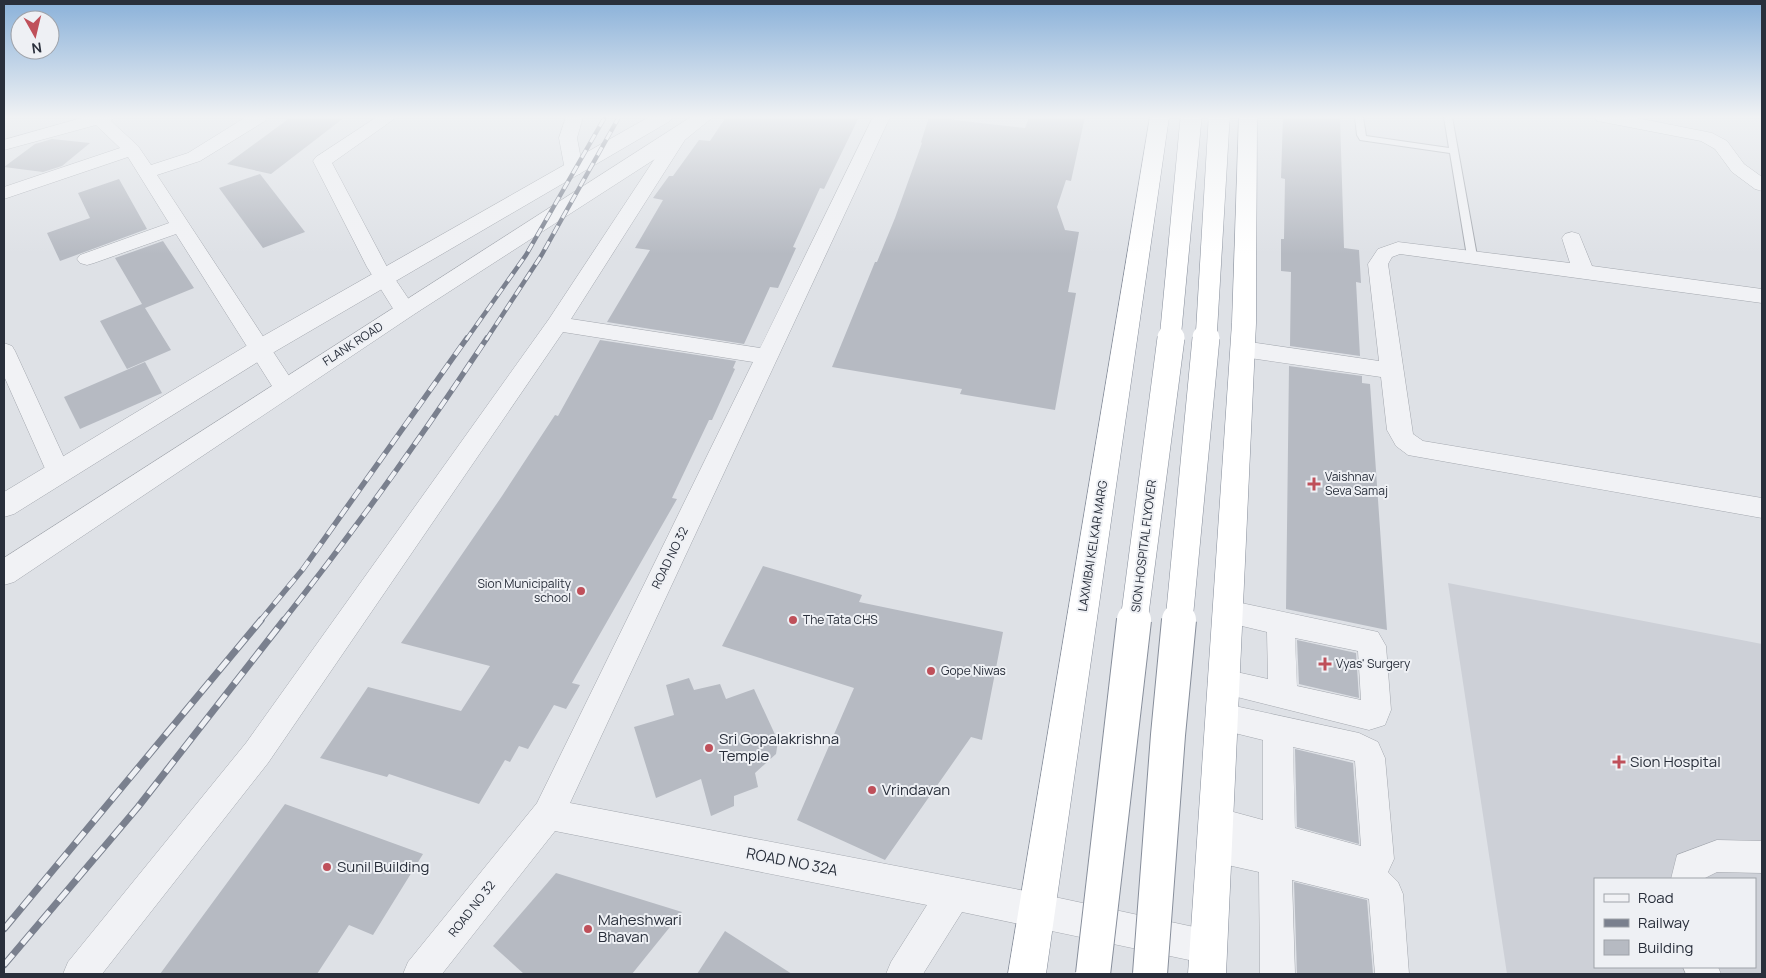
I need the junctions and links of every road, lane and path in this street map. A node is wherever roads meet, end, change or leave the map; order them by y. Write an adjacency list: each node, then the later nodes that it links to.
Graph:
1 (94, 163): 19 (street)
2 (141, 163): 17 (street)
3 (176, 163): 17 (street)
4 (323, 163): 25 (street)
5 (573, 163): 16 (street)
6 (590, 163): 16 (street)
7 (618, 163): 27 (street, FLANK ROAD)
8 (650, 163): 28 (street)
9 (860, 163): 32 (street, ROAD NO 32)
10 (1153, 163): 51 (highway, LAXMIBAI KELKAR MARG)
11 (1199, 163): 57 (highway, SION HOSPITAL FLYOVER, bridge)
12 (1206, 163): 58 (highway, SION HOSPITAL FLYOVER, bridge)
13 (1247, 163): 30 (highway)
14 (1456, 163): 22 (lane)
15 (1734, 163): 18 (street)
16 (574, 170): 25 (street)
17 (147, 172): 20 (street)
18 (1762, 185)
19 (4, 193)
20 (180, 226): 23 (street); 29 (street)
21 (1572, 238): 24 (street)
22 (1472, 256): 24 (street); 33 (street)
23 (87, 259)
24 (1584, 271): 26 (street)
25 (384, 279): 27 (street); 29 (street)
26 (1762, 296)
27 (405, 310): 34 (street, FLANK ROAD)
28 (557, 324): 32 (street); 53 (street)
29 (260, 349): 34 (street); 35 (street)
30 (1242, 349): 33 (street); 39 (highway)
31 (4, 351): 35 (street)
32 (767, 357): 45 (street, ROAD NO 32)
33 (1392, 370): 37 (street)
34 (285, 388): 38 (street, FLANK ROAD)
35 (59, 473): 36 (street)
36 (4, 506)
37 (1762, 508)
38 (4, 573)
39 (1227, 612): 40 (street); 41 (highway)
40 (1281, 623): 42 (street); 42 (street)
41 (1223, 682): 42 (street); 43 (highway)
42 (1283, 696)
43 (1221, 716): 44 (street); 46 (highway)
44 (1278, 729): 47 (street); 47 (street)
45 (548, 814): 50 (street, ROAD NO 32A); 54 (street, ROAD NO 32)
46 (1214, 834): 47 (street); 52 (highway)
47 (1277, 850): 59 (street); 60 (street)
48 (1762, 857): 49 (street)
49 (1687, 878)
50 (954, 894): 51 (street, ROAD NO 32A); 55 (street)
51 (1036, 910): 52 (street, ROAD NO 32A); 56 (highway, LAXMIBAI KELKAR MARG)
52 (1208, 961)
53 (80, 974)
54 (420, 974)
55 (903, 974)
56 (1027, 974)
57 (1093, 974)
58 (1150, 974)
59 (1277, 974)
60 (1392, 974)

